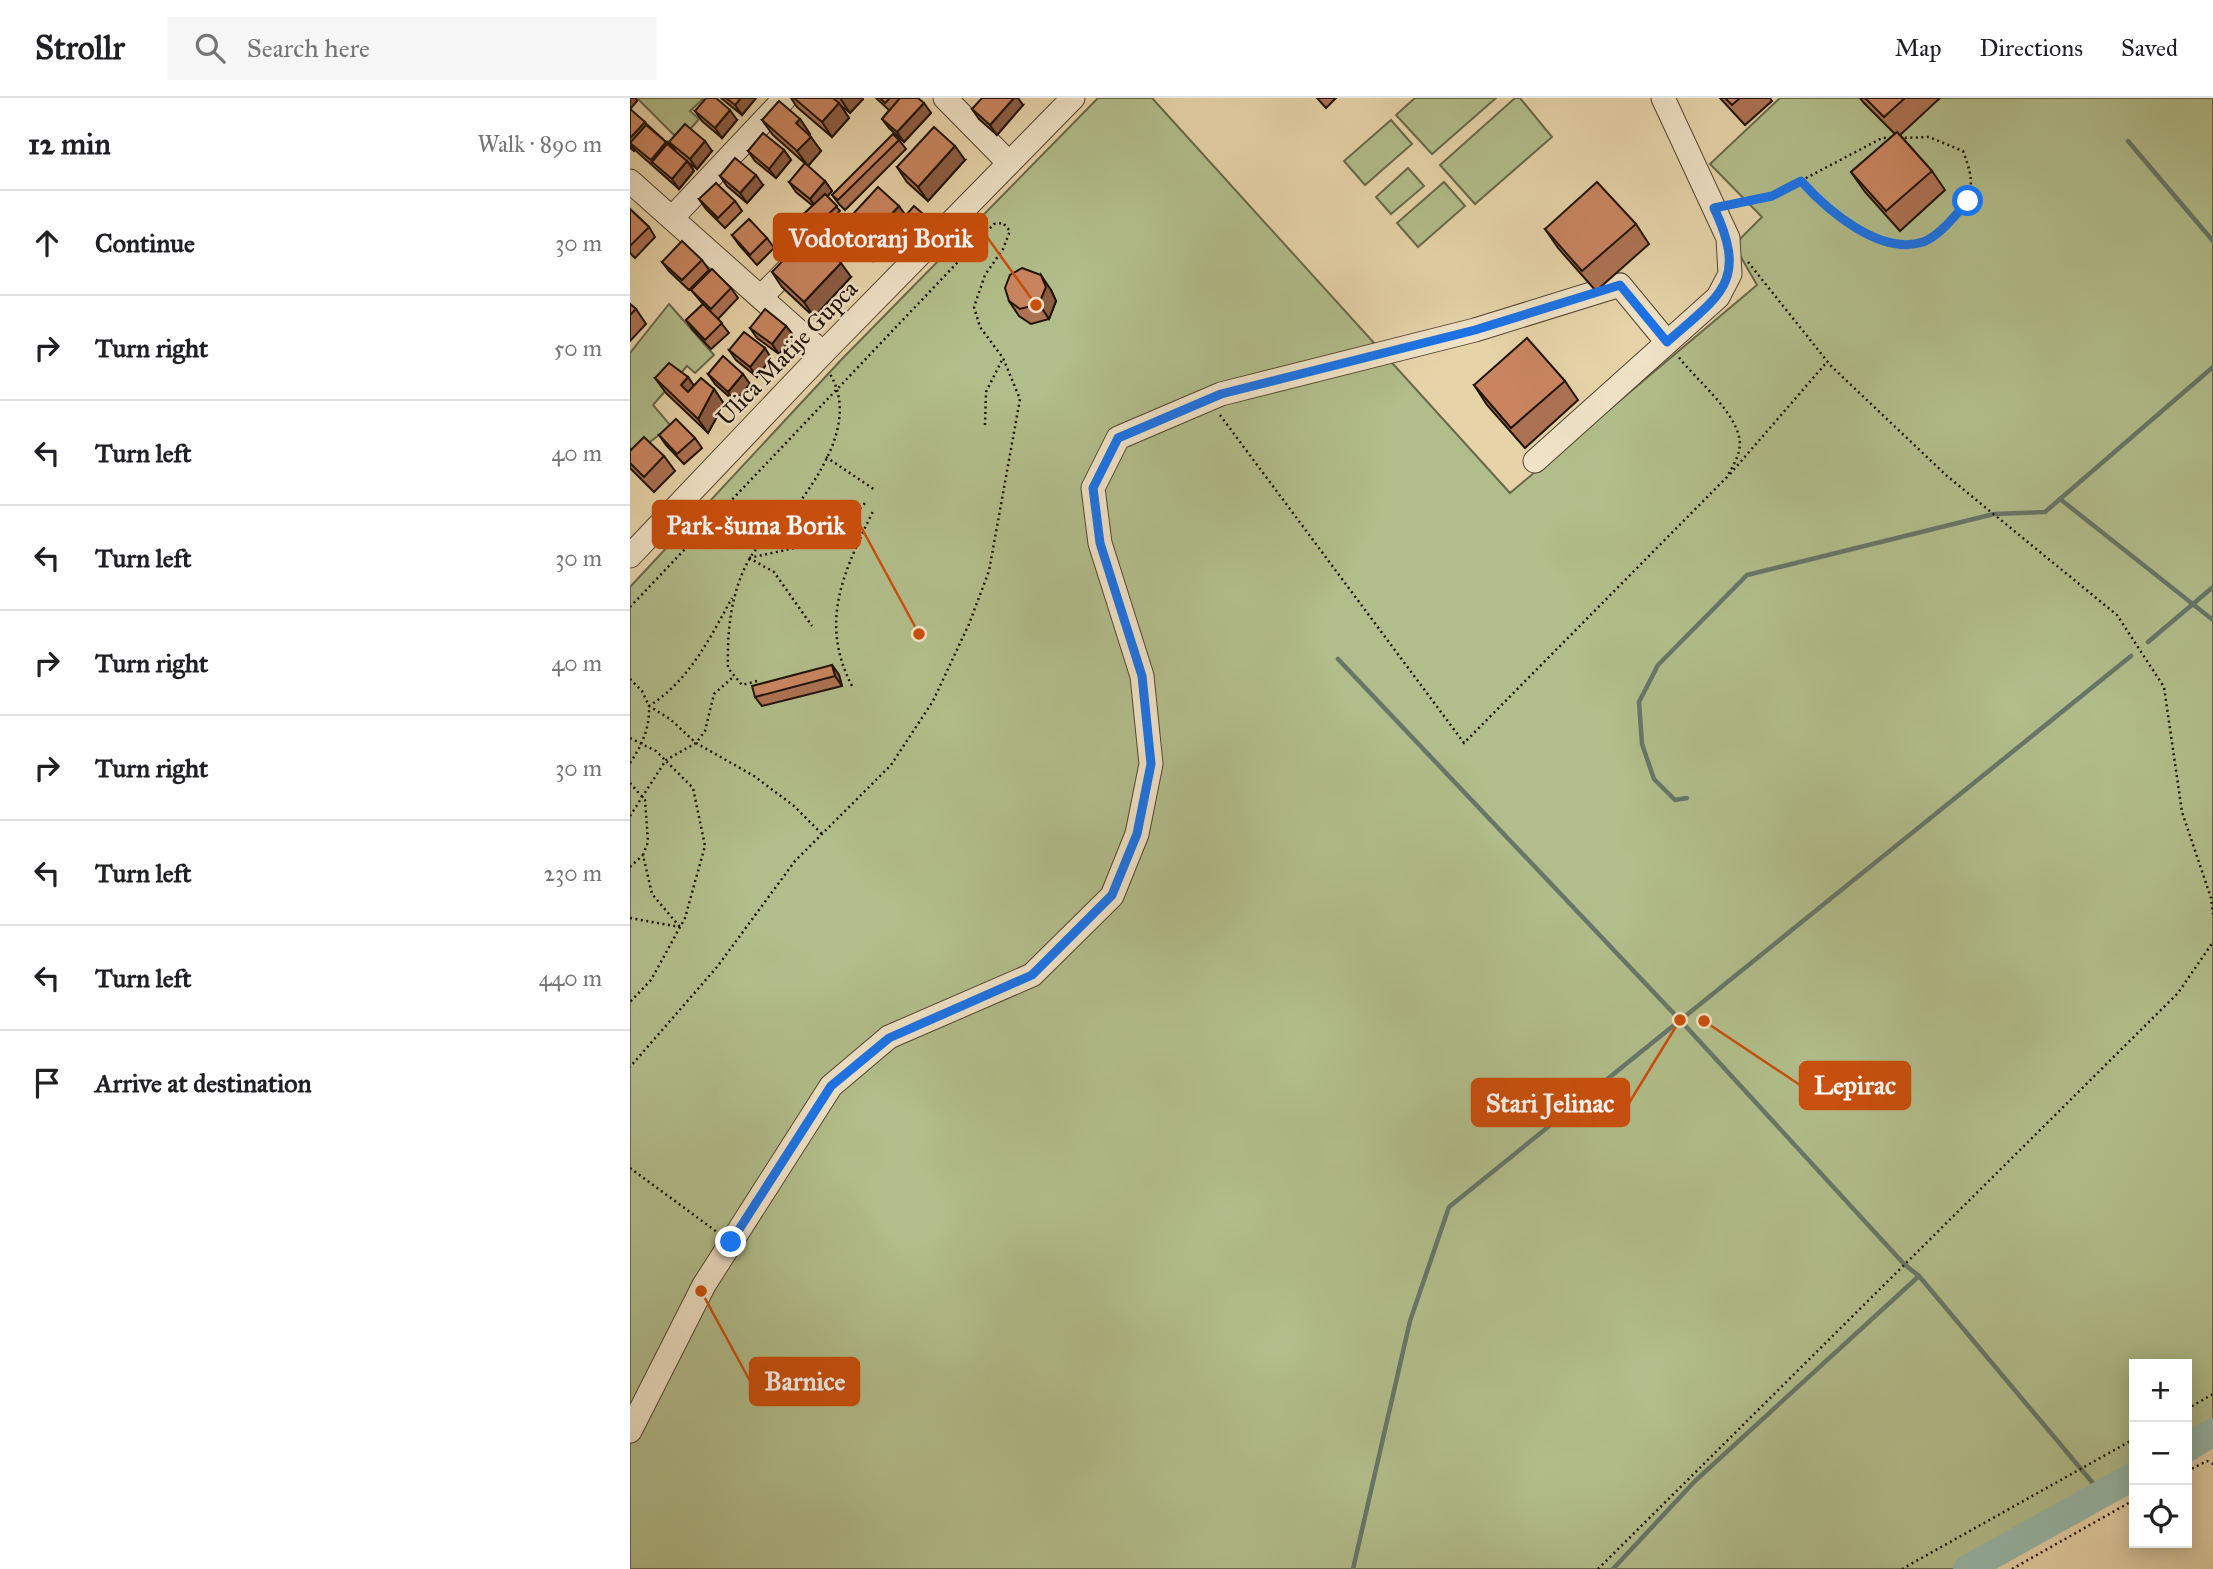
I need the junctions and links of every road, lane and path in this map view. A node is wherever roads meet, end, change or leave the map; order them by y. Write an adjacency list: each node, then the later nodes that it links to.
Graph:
1 (785, 98): 9 (street)
2 (945, 98): 5 (street)
3 (1073, 98): 5 (street, Ulica Matije Gupca)
4 (1663, 98): 8 (street)
5 (1009, 163): 15 (street, Ulica Matije Gupca)
6 (1801, 181): 6 (path); 8 (path)
7 (632, 188): 9 (street)
8 (1714, 208): 11 (street)
9 (672, 218): 12 (street)
10 (819, 238): 12 (street)
11 (1728, 238): 13 (street); 16 (path)
12 (761, 297): 15 (street)
13 (1667, 342): 18 (street); 21 (street); 22 (path)
14 (1003, 358): 17 (path); 19 (path); 44 (path)
15 (826, 362): 17 (path); 26 (street, Ulica Matije Gupca)
16 (1827, 362): 22 (path); 47 (path)
17 (838, 388): 20 (path); 29 (path)
18 (1208, 400): 22 (path); 54 (street)
19 (985, 425)
20 (826, 457): 23 (path); 27 (path)
21 (1535, 461)
22 (1727, 477)
23 (875, 490)
24 (866, 502): 27 (path)
25 (874, 509): 34 (path)
26 (630, 556)
27 (749, 558): 28 (path); 30 (path)
28 (734, 595): 31 (path); 35 (path)
29 (630, 607)
30 (812, 626)
31 (733, 677): 33 (path); 37 (path)
32 (630, 679): 35 (path)
33 (757, 681)
34 (852, 686)
35 (649, 706): 37 (path); 38 (path)
36 (630, 738): 38 (path)
37 (696, 743): 39 (path); 44 (path)
38 (643, 744): 39 (path); 40 (path)
39 (666, 760): 42 (path); 49 (path)
40 (630, 763)
41 (630, 783): 42 (path)
42 (642, 796): 43 (path); 45 (path)
43 (630, 816)
44 (822, 834): 52 (path)
45 (643, 855): 46 (path); 49 (path)
46 (630, 867)
47 (2213, 914)
48 (630, 918): 49 (path)
49 (680, 927): 51 (path)
50 (2213, 942): 62 (path)
51 (630, 1002)
52 (630, 1067)
53 (630, 1168): 54 (path)
54 (731, 1242): 57 (street)
55 (2213, 1394): 56 (path)
56 (2192, 1406)
57 (630, 1431)
58 (2129, 1442): 63 (path)
59 (2213, 1464): 60 (path)
60 (2192, 1468)
61 (2129, 1503): 64 (path)
62 (1598, 1569)
63 (1902, 1569)
64 (2012, 1569)

